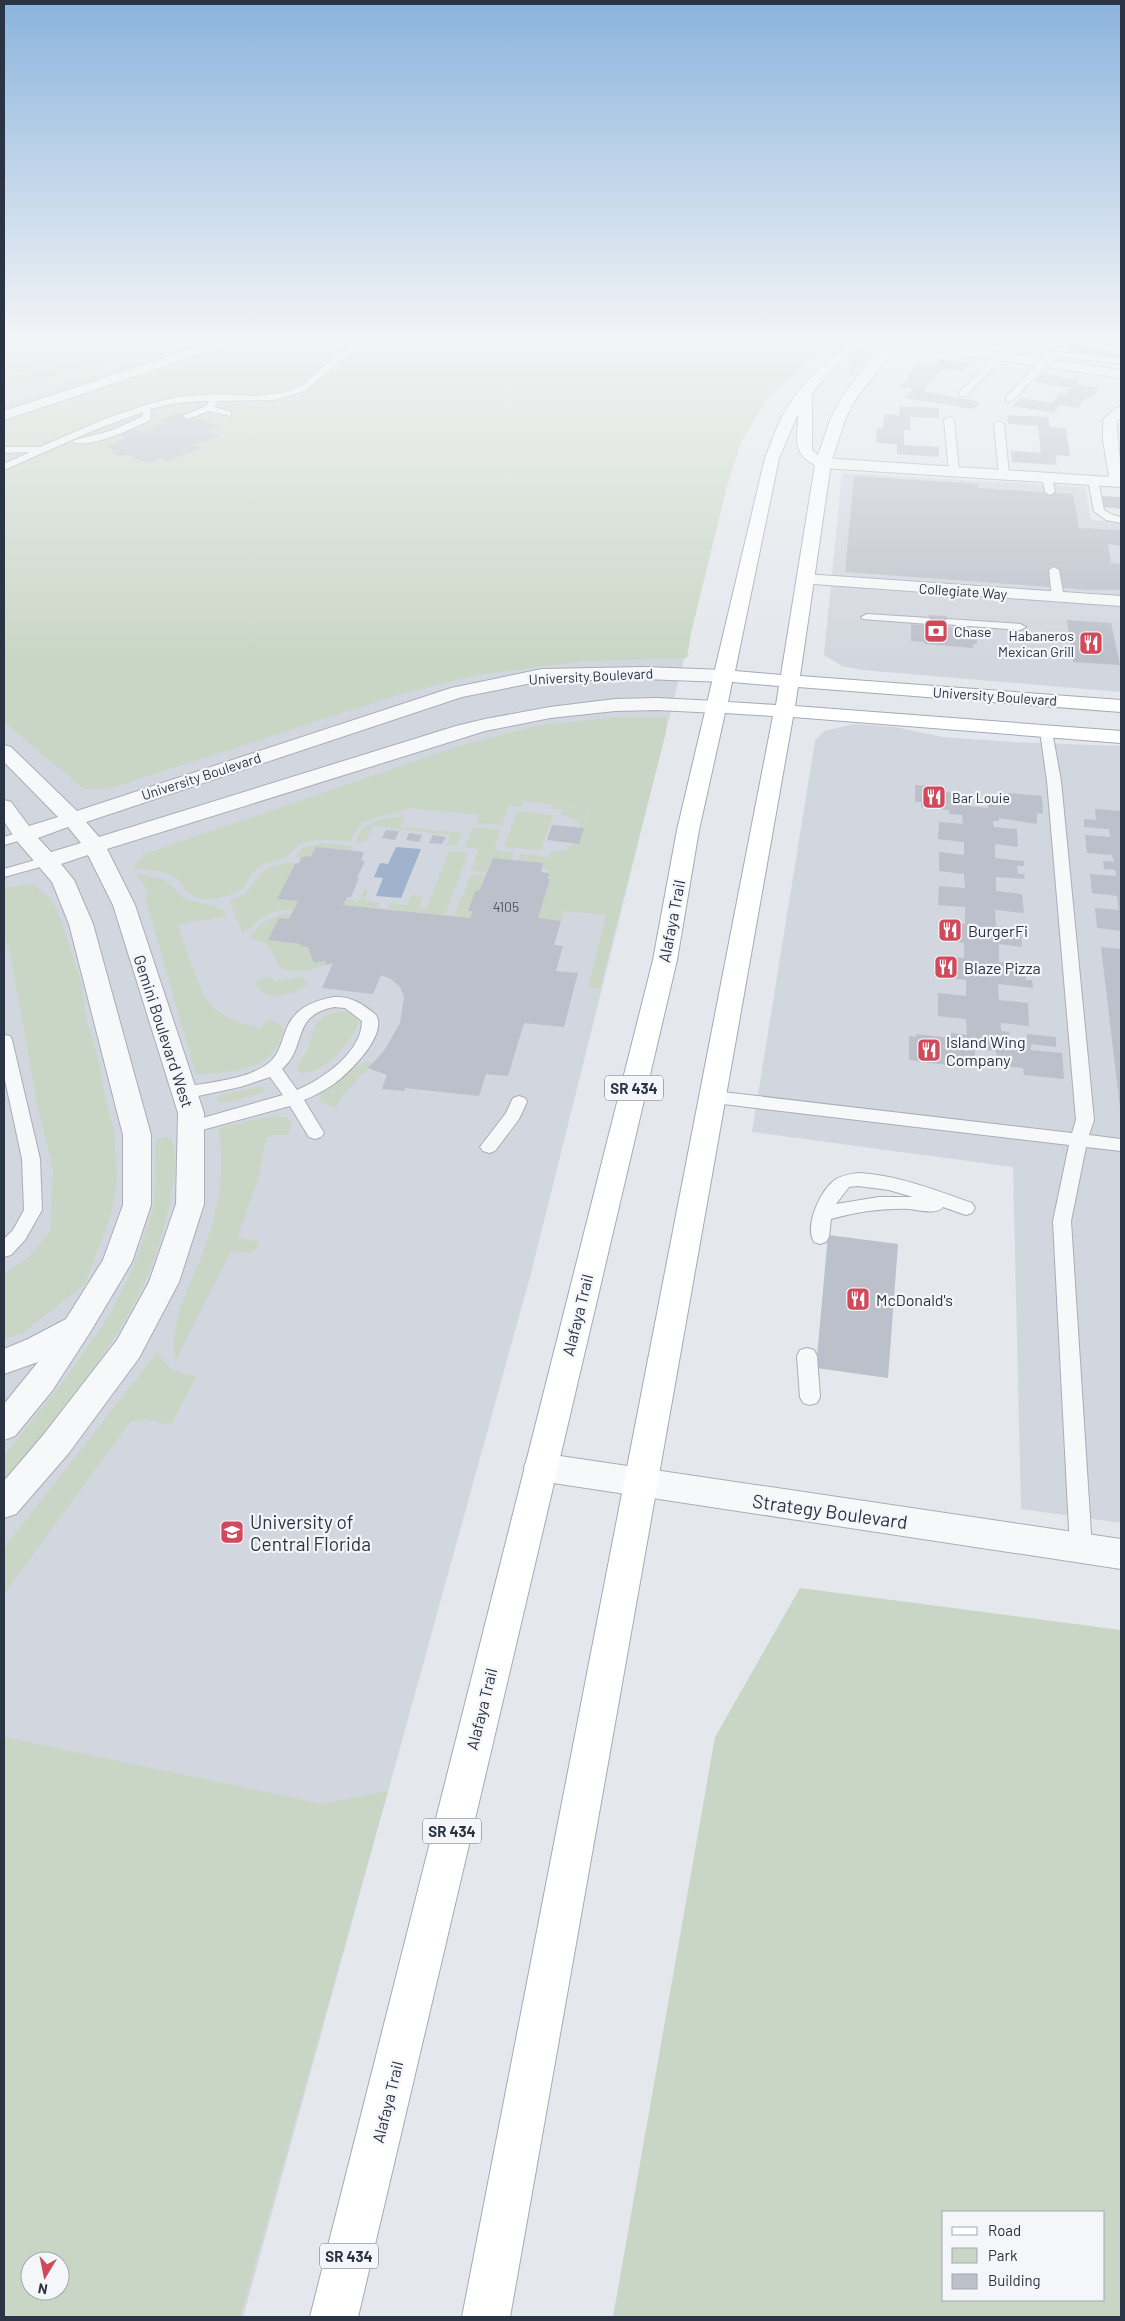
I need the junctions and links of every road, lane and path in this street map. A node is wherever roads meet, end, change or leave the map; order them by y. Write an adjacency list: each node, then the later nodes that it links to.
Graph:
1 (54, 445): 8 (lane)
2 (777, 445): 25 (main road, Alafaya Trail / SR 434)
3 (805, 445): 10 (main road)
4 (829, 445): 10 (main road)
5 (951, 445): 12 (lane)
6 (1001, 445): 13 (lane)
7 (1111, 445): 15 (street)
8 (47, 449): 9 (lane); 11 (lane)
9 (4, 450)
10 (823, 462): 12 (street); 18 (main road)
11 (4, 467)
12 (954, 471): 13 (street)
13 (1004, 474): 14 (street)
14 (1093, 480): 15 (street); 16 (lane)
15 (1119, 482)
16 (1121, 520)
17 (1054, 570): 19 (lane)
18 (805, 579): 19 (street, Collegiate Way); 26 (main road)
19 (1058, 598): 20 (street, Collegiate Way)
20 (1121, 601)
21 (868, 617): 22 (lane)
22 (929, 621)
23 (947, 622): 24 (lane)
24 (1020, 627)
25 (725, 676): 26 (main road, University Boulevard); 28 (main road, Alafaya Trail / SR 434); 34 (street, University Boulevard)
26 (790, 681): 27 (main road, University Boulevard); 29 (main road)
27 (1121, 706)
28 (717, 707): 29 (main road, University Boulevard); 36 (street, University Boulevard); 58 (main road, Alafaya Trail / SR 434)
29 (784, 711): 30 (main road, University Boulevard); 42 (main road)
30 (1046, 731): 31 (main road, University Boulevard); 47 (lane)
31 (1121, 737)
32 (4, 751): 34 (street, Gemini Boulevard West)
33 (4, 806): 35 (street)
34 (72, 818): 35 (street, University Boulevard); 36 (street, Gemini Boulevard West)
35 (14, 838): 37 (street)
36 (94, 845): 37 (street, University Boulevard); 41 (street, Gemini Boulevard West)
37 (46, 861): 38 (lane); 53 (street)
38 (4, 873)
39 (4, 1040): 52 (lane)
40 (273, 1068): 41 (lane); 43 (lane); 43 (lane)
41 (184, 1093): 45 (street, Gemini Boulevard West)
42 (714, 1097): 47 (lane); 59 (main road)
43 (294, 1098): 45 (lane); 46 (lane)
44 (519, 1102): 49 (lane)
45 (191, 1126): 60 (street, Gemini Boulevard West)
46 (315, 1133)
47 (1079, 1140): 48 (lane); 61 (lane)
48 (1121, 1144)
49 (489, 1146)
50 (823, 1214): 50 (lane); 51 (lane)
51 (820, 1238)
52 (4, 1250)
53 (78, 1326): 55 (street); 57 (street)
54 (807, 1356): 56 (lane)
55 (4, 1362)
56 (810, 1397)
57 (4, 1427)
58 (540, 1467): 59 (street, Strategy Boulevard); 63 (main road, Alafaya Trail / SR 434)
59 (641, 1483): 61 (street, Strategy Boulevard); 64 (main road)
60 (4, 1504)
61 (1081, 1548): 62 (street, Strategy Boulevard)
62 (1121, 1554)
63 (334, 2317)
64 (486, 2317)

